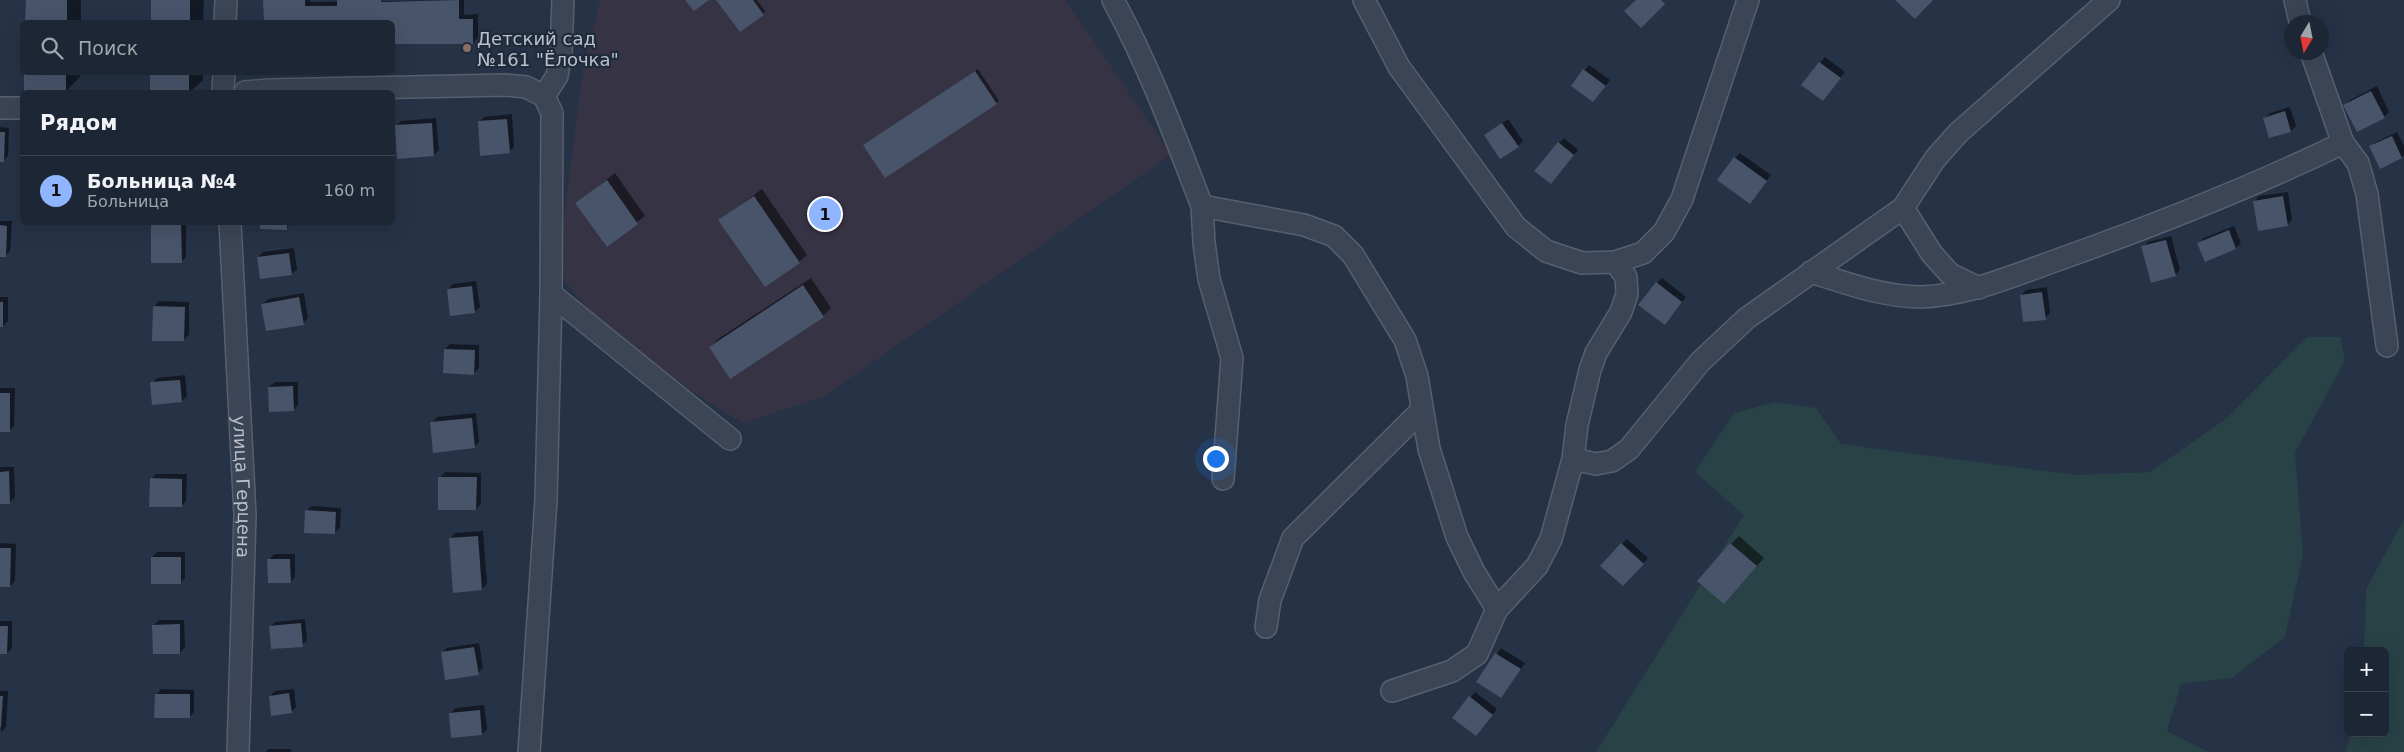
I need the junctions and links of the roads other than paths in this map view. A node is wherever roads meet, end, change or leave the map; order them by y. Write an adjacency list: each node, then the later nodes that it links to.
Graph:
1 (226, 0): 9 (street)
2 (563, 0): 14 (street)
3 (1113, 0): 18 (street)
4 (1364, 0): 21 (street)
5 (1748, 0): 21 (street)
6 (2109, 0): 19 (street)
7 (2295, 0): 8 (street)
8 (2298, 15)
9 (225, 20)
10 (2314, 60): 17 (street)
11 (224, 75): 12 (street)
12 (223, 90)
13 (269, 90): 14 (street)
14 (544, 96): 24 (street)
15 (0, 108): 16 (street)
16 (20, 108)
17 (2343, 143): 23 (street); 25 (street)
18 (1202, 206): 26 (street); 29 (street)
19 (1903, 208): 22 (street); 23 (street)
20 (230, 225): 33 (street, улица Герцена)
21 (1615, 262): 28 (street)
22 (1811, 272): 23 (street); 28 (street)
23 (1979, 288)
24 (551, 294): 27 (street); 34 (street)
25 (2387, 346)
26 (1421, 411): 30 (street); 31 (street)
27 (730, 439)
28 (1573, 460): 30 (street)
29 (1223, 479)
30 (1497, 608): 32 (street)
31 (1266, 627)
32 (1392, 691)
33 (238, 752)
34 (529, 752)

